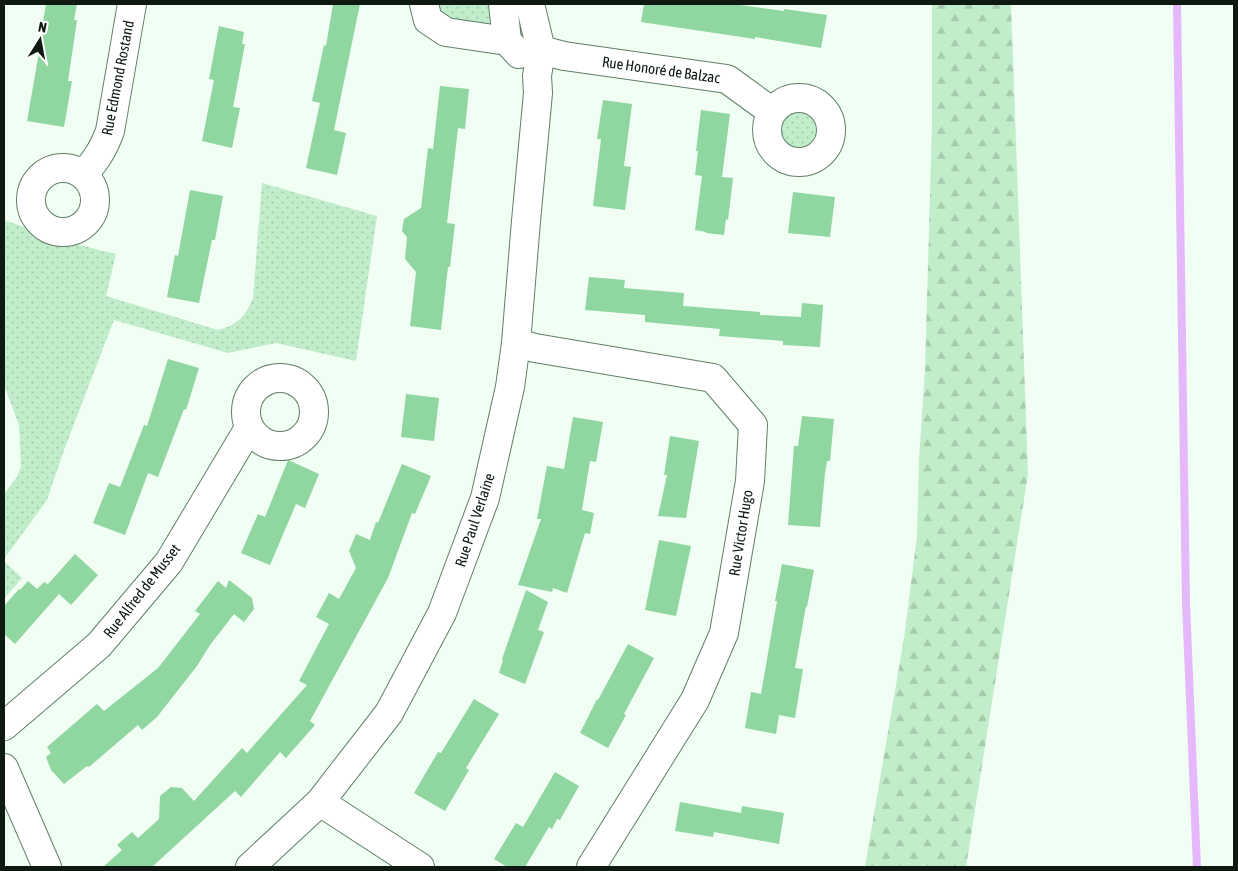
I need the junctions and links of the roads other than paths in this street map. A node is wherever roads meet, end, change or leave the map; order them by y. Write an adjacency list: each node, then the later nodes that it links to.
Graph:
1 (132, 4): 9 (street, Rue Edmond Rostand)
2 (424, 4): 5 (street)
3 (503, 4): 5 (street)
4 (530, 4): 6 (street, Rue Paul Verlaine)
5 (507, 41): 7 (street)
6 (541, 50): 7 (street, Rue Paul Verlaine); 8 (street, Rue Honoré de Balzac)
7 (537, 76): 10 (street, Rue Paul Verlaine)
8 (771, 111)
9 (83, 175)
10 (516, 343): 14 (street, Rue Paul Verlaine); 18 (street, Rue Victor Hugo)
11 (249, 428): 12 (street, Rue Alfred de Musset)
12 (4, 726)
13 (4, 768): 15 (street)
14 (320, 802): 16 (street, Rue Paul Verlaine); 17 (street)
15 (46, 867)
16 (250, 867)
17 (420, 867)
18 (591, 867)

